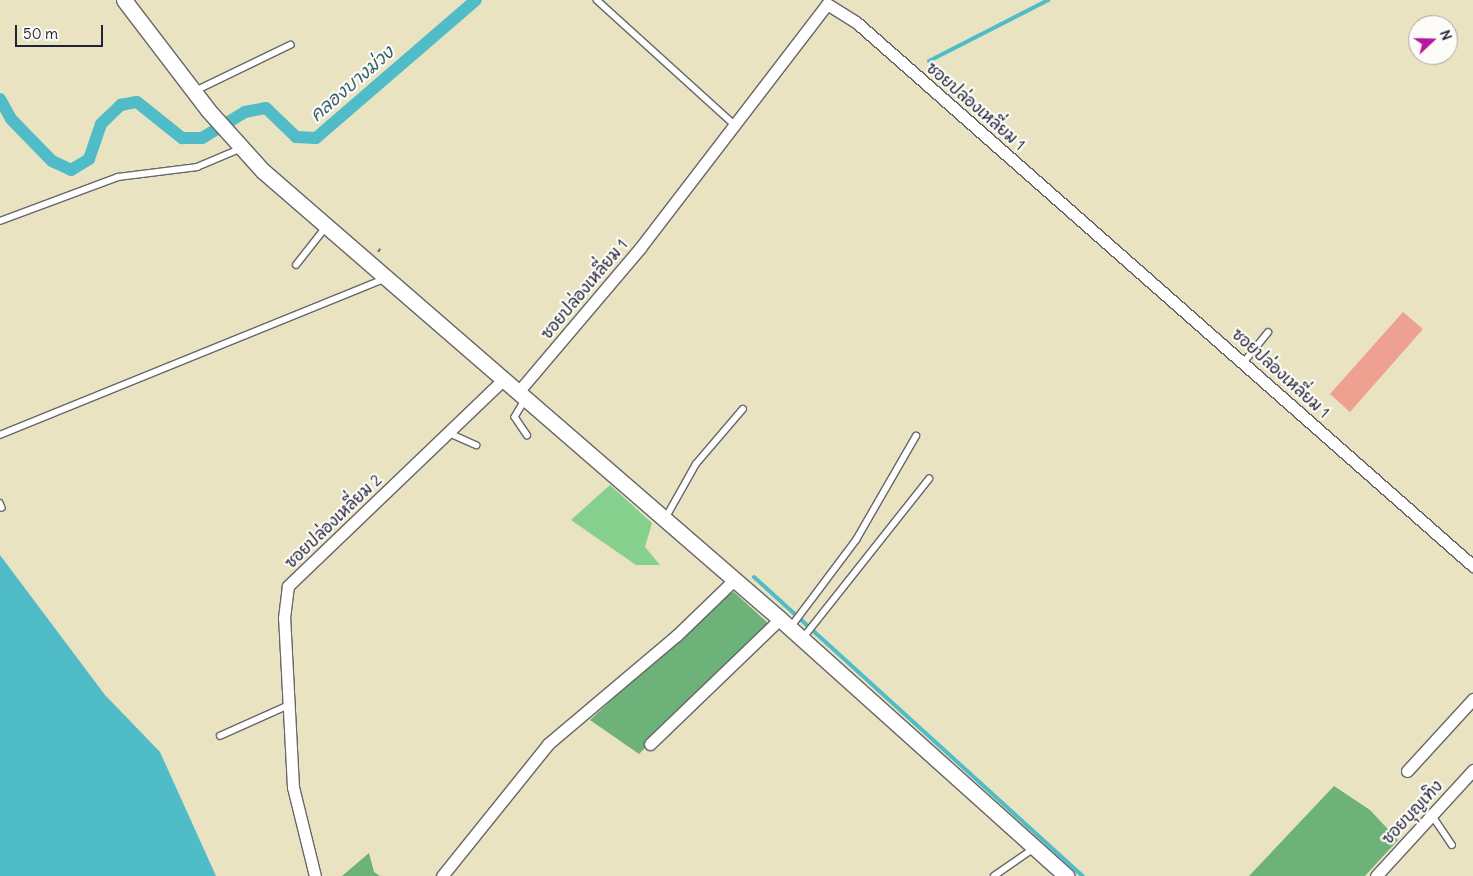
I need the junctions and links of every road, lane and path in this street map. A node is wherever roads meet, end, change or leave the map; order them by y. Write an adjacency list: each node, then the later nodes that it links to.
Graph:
1 (124, 0): 5 (street)
2 (597, 0): 6 (lane)
3 (828, 2): 6 (street, ซอยปล่องเหลี่ยม 1); 13 (street, ซอยปล่องเหลี่ยม 1)
4 (290, 44): 5 (lane)
5 (194, 91): 7 (street)
6 (735, 125): 15 (street, ซอยปล่องเหลี่ยม 1)
7 (238, 144): 8 (lane); 9 (street)
8 (0, 221)
9 (329, 223): 10 (lane); 11 (street)
10 (296, 265)
11 (388, 278): 14 (street); 18 (lane)
12 (1268, 332): 13 (lane)
13 (1244, 362): 24 (street, ซอยปล่องเหลี่ยม 1)
14 (504, 379): 15 (street); 17 (street, ซอยปล่องเหลี่ยม 2)
15 (522, 396): 19 (lane); 23 (street)
16 (743, 409): 23 (lane)
17 (449, 433): 21 (lane); 29 (street, ซอยปล่องเหลี่ยม 2)
18 (0, 435)
19 (528, 435)
20 (916, 436): 26 (lane)
21 (476, 445)
22 (929, 479): 27 (lane)
23 (665, 519): 25 (street)
24 (1473, 566)
25 (734, 580): 26 (street); 38 (street)
26 (785, 624): 27 (street); 31 (street)
27 (802, 639): 36 (street)
28 (1473, 699): 33 (street)
29 (287, 706): 30 (lane); 37 (street, ซอยปล่องเหลี่ยม 2)
30 (220, 736)
31 (650, 744)
32 (1473, 770): 34 (street, ซอยบุญเทิง)
33 (1407, 771)
34 (1432, 814): 35 (lane); 41 (street, ซอยบุญเทิง)
35 (1452, 845)
36 (1034, 848): 39 (lane); 40 (street)
37 (315, 876)
38 (442, 876)
39 (994, 876)
40 (1066, 876)
41 (1376, 876)

